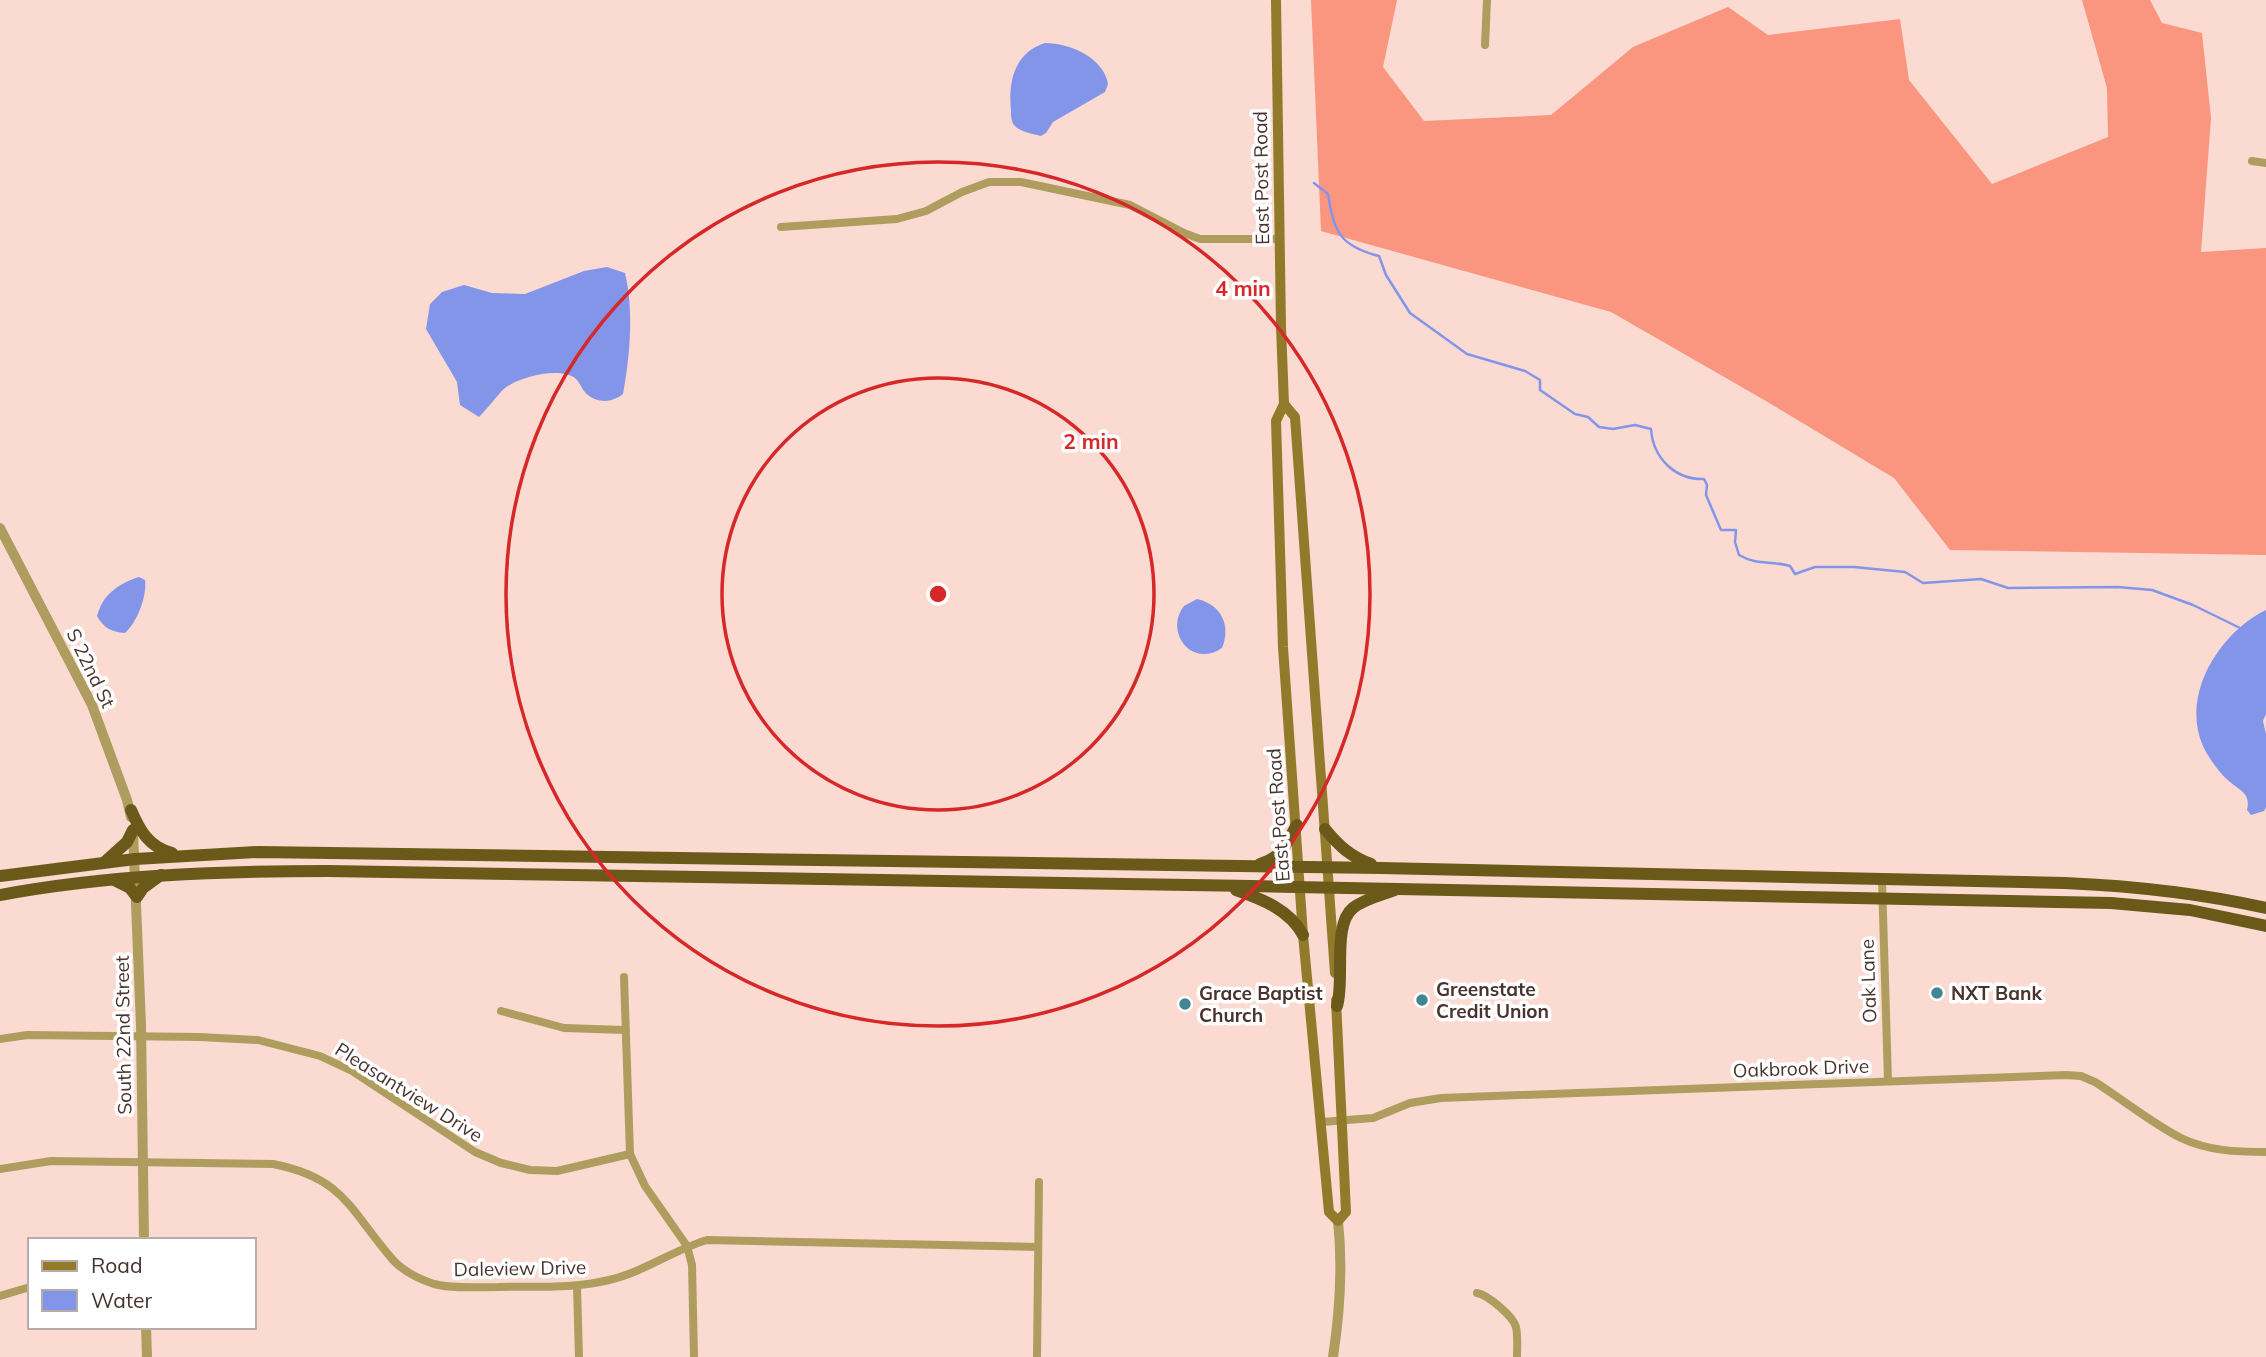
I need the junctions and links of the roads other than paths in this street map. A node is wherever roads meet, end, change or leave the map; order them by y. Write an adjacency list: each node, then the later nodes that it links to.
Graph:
1 (1276, 0): 7 (main road, East Post Road)
2 (1487, 0): 3 (street)
3 (1485, 45)
4 (2252, 161): 5 (street)
5 (2266, 163)
6 (782, 227): 7 (street)
7 (1280, 239): 8 (main road, East Post Road)
8 (1284, 404): 11 (main road, East Post Road); 12 (main road, East Post Road)
9 (0, 528): 10 (street, S 22nd St)
10 (131, 810): 13 (street, S 22nd St); 14 (highway)
11 (1297, 825): 17 (highway); 18 (main road, East Post Road)
12 (1325, 829): 19 (main road, East Post Road); 20 (highway)
13 (133, 830): 15 (street, South 22nd Street); 16 (highway)
14 (183, 856): 15 (highway); 17 (highway)
15 (135, 859): 16 (highway); 23 (street, South 22nd Street)
16 (105, 862): 22 (highway)
17 (1254, 866): 18 (highway)
18 (1300, 866): 19 (highway); 27 (main road, East Post Road)
19 (1327, 867): 20 (highway); 28 (main road, East Post Road)
20 (1381, 868): 25 (highway)
21 (161, 875): 23 (highway); 26 (highway); 31 (highway)
22 (0, 876)
23 (136, 877): 24 (highway); 31 (street, South 22nd Street)
24 (111, 879): 30 (highway); 31 (highway)
25 (1882, 880): 32 (street, Oak Lane); 33 (highway)
26 (1226, 886): 27 (highway); 35 (highway)
27 (1300, 887): 28 (highway); 35 (main road, East Post Road)
28 (1329, 887): 29 (highway); 37 (main road, East Post Road)
29 (1403, 887): 32 (highway); 37 (highway)
30 (0, 895)
31 (137, 897): 40 (street, South 22nd Street)
32 (1882, 898): 34 (highway); 42 (street, Oak Lane)
33 (2266, 908)
34 (2266, 926)
35 (1303, 935): 44 (main road, East Post Road)
36 (624, 977): 39 (street)
37 (1337, 1006): 43 (main road, East Post Road)
38 (501, 1011): 39 (street)
39 (625, 1030): 46 (street)
40 (141, 1036): 41 (street, Pleasantview Drive); 46 (street, Pleasantview Drive); 47 (street, South 22nd Street)
41 (0, 1039)
42 (1888, 1081): 43 (street, Oakbrook Drive); 45 (street, Oakbrook Drive)
43 (1343, 1121): 44 (street, Oakbrook Drive); 50 (main road, East Post Road)
44 (1322, 1122): 50 (main road, East Post Road)
45 (2266, 1152)
46 (630, 1154): 52 (street)
47 (142, 1161): 48 (street, Daleview Drive); 51 (street, South 22nd Street); 54 (street, Daleview Drive)
48 (0, 1169)
49 (1039, 1182): 53 (street)
50 (1338, 1221): 63 (street, East Post Road)
51 (144, 1238)
52 (687, 1246): 53 (street, Daleview Drive); 54 (street, Daleview Drive); 61 (street)
53 (1038, 1247): 62 (street)
54 (577, 1286): 60 (street)
55 (28, 1288): 57 (street)
56 (1477, 1293): 64 (street)
57 (0, 1296)
58 (146, 1329): 59 (street)
59 (147, 1357)
60 (579, 1357)
61 (694, 1357)
62 (1037, 1357)
63 (1333, 1357)
64 (1517, 1357)

